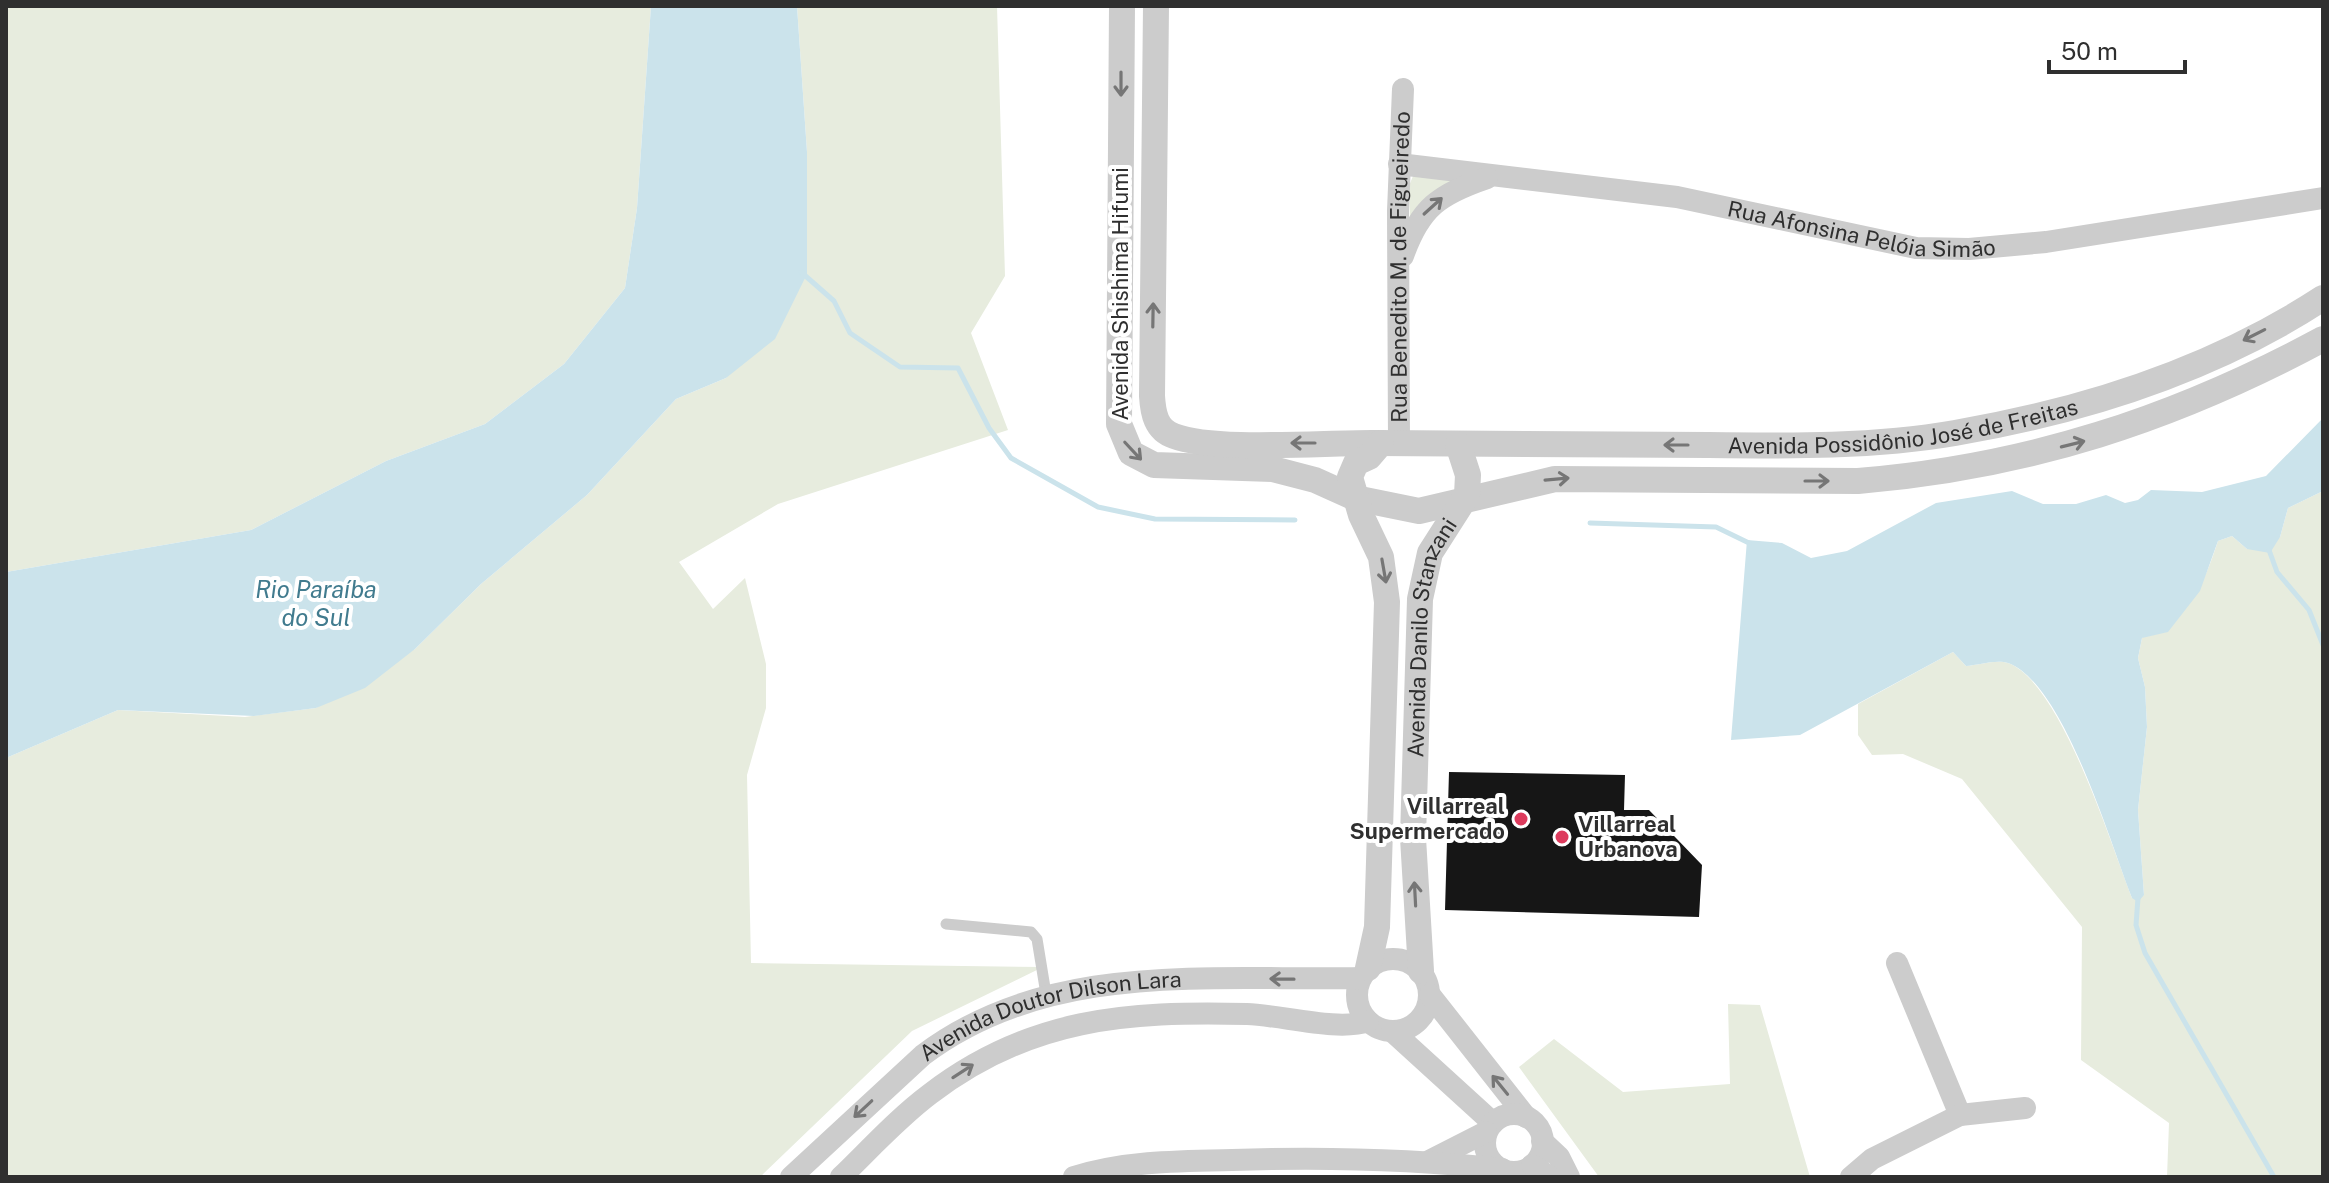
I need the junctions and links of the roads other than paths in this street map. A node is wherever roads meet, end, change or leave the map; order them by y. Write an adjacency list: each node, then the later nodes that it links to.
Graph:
1 (1122, 6): 12 (street, Avenida Shishima Hifumi, one-way to 12)
2 (1156, 6): 10 (street, Avenida Shishima Hifumi, one-way to 2)
3 (1403, 89): 4 (street, Rua Benedito M. de Figueiredo)
4 (1399, 164): 5 (street, Rua Afonsina Pelóia Simão); 7 (street, Rua Benedito M. de Figueiredo)
5 (1494, 176): 6 (street, Rua Afonsina Pelóia Simão); 7 (street, one-way to 5)
6 (2323, 198)
7 (1400, 264): 10 (street, Rua Benedito M. de Figueiredo)
8 (2323, 298): 11 (street, Avenida Possidônio José de Freitas, one-way to 11)
9 (2323, 339): 13 (street, Avenida Possidônio José de Freitas, one-way to 9)
10 (1390, 443): 11 (street, Avenida Shishima Hifumi); 12 (street)
11 (1458, 444): 13 (street)
12 (1350, 497): 13 (street, Avenida Shishima Hifumi); 16 (street, Avenida Danilo Stanzani, one-way to 16)
13 (1473, 500): 17 (street, Avenida Danilo Stanzani, one-way to 13)
14 (946, 924): 18 (lane)
15 (1897, 963): 24 (street)
16 (1364, 973): 17 (street); 18 (street, Avenida Doutor Dilson Lara, one-way to 18); 19 (street)
17 (1426, 983): 20 (street); 25 (street, one-way to 17)
18 (1046, 994): 21 (street, Avenida Doutor Dilson Lara)
19 (1368, 1021): 20 (street); 22 (street, Avenida Doutor Dilson Lara, one-way to 19)
20 (1392, 1031): 26 (street)
21 (893, 1081): 22 (street); 33 (street, Avenida Doutor Dilson Lara, one-way to 33)
22 (915, 1107): 34 (street, Avenida Doutor Dilson Lara)
23 (2025, 1108): 24 (street)
24 (1960, 1115): 37 (street)
25 (1526, 1117): 26 (street); 27 (street)
26 (1489, 1128): 28 (street); 31 (street)
27 (1542, 1141): 32 (street); 36 (street)
28 (1429, 1161): 29 (street); 31 (street)
29 (1374, 1168): 30 (street)
30 (1175, 1169): 35 (street)
31 (1502, 1169): 32 (street)
32 (1541, 1171)
33 (791, 1177)
34 (841, 1177)
35 (1074, 1177)
36 (1569, 1177)
37 (1851, 1177)

